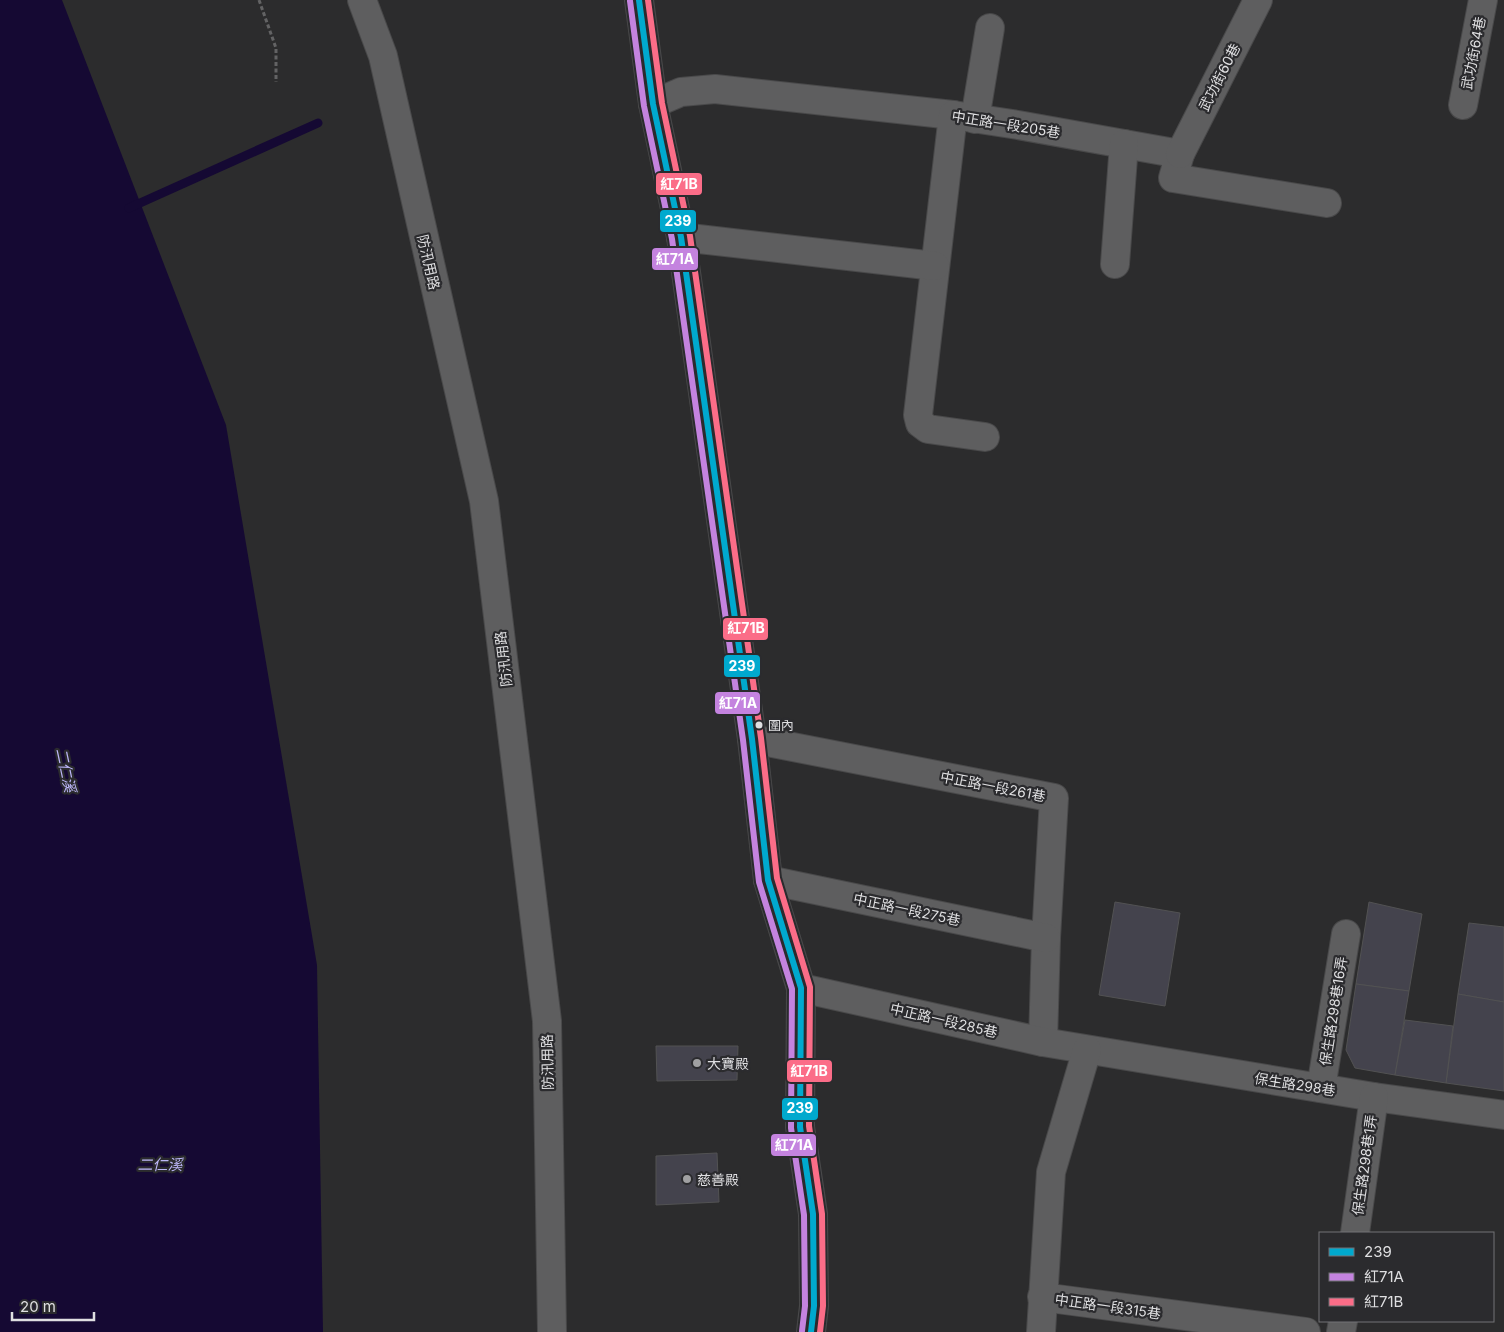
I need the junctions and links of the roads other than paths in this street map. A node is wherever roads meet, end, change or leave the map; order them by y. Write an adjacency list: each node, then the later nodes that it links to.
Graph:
1 (362, 0): 28 (street, 防汛用路)
2 (640, 0): 6 (street)
3 (1258, 0): 10 (street, 武功街60巷)
4 (1483, 0): 7 (street, 武功街64巷)
5 (990, 28): 8 (street)
6 (653, 104): 8 (street, 中正路一段205巷); 12 (street)
7 (1463, 105)
8 (964, 117): 9 (street, 中正路一段205巷); 14 (street)
9 (1124, 144): 10 (street, 中正路一段205巷); 13 (street)
10 (1180, 154): 11 (street)
11 (1327, 203)
12 (681, 237): 14 (street); 16 (street)
13 (1115, 264)
14 (935, 266): 15 (street)
15 (985, 437)
16 (752, 739): 17 (street); 19 (street, 中正路一段261巷)
17 (768, 880): 19 (street, 中正路一段275巷); 20 (street)
18 (1346, 934): 23 (street, 保生路298巷16弄)
19 (1046, 938): 21 (street, 中正路一段261巷)
20 (801, 988): 21 (street, 中正路一段285巷); 29 (street)
21 (1043, 1042): 22 (street, 中正路一段285巷)
22 (1087, 1050): 23 (street, 保生路298巷); 27 (street, 中正路一段315巷)
23 (1321, 1088): 24 (street, 保生路298巷)
24 (1374, 1097): 25 (street, 保生路298巷); 26 (street, 保生路298巷1弄)
25 (1504, 1115)
26 (1355, 1232)
27 (1042, 1297): 30 (street); 31 (street, 中正路一段315巷)
28 (552, 1332)
29 (811, 1332)
30 (1041, 1332)
31 (1306, 1332)

